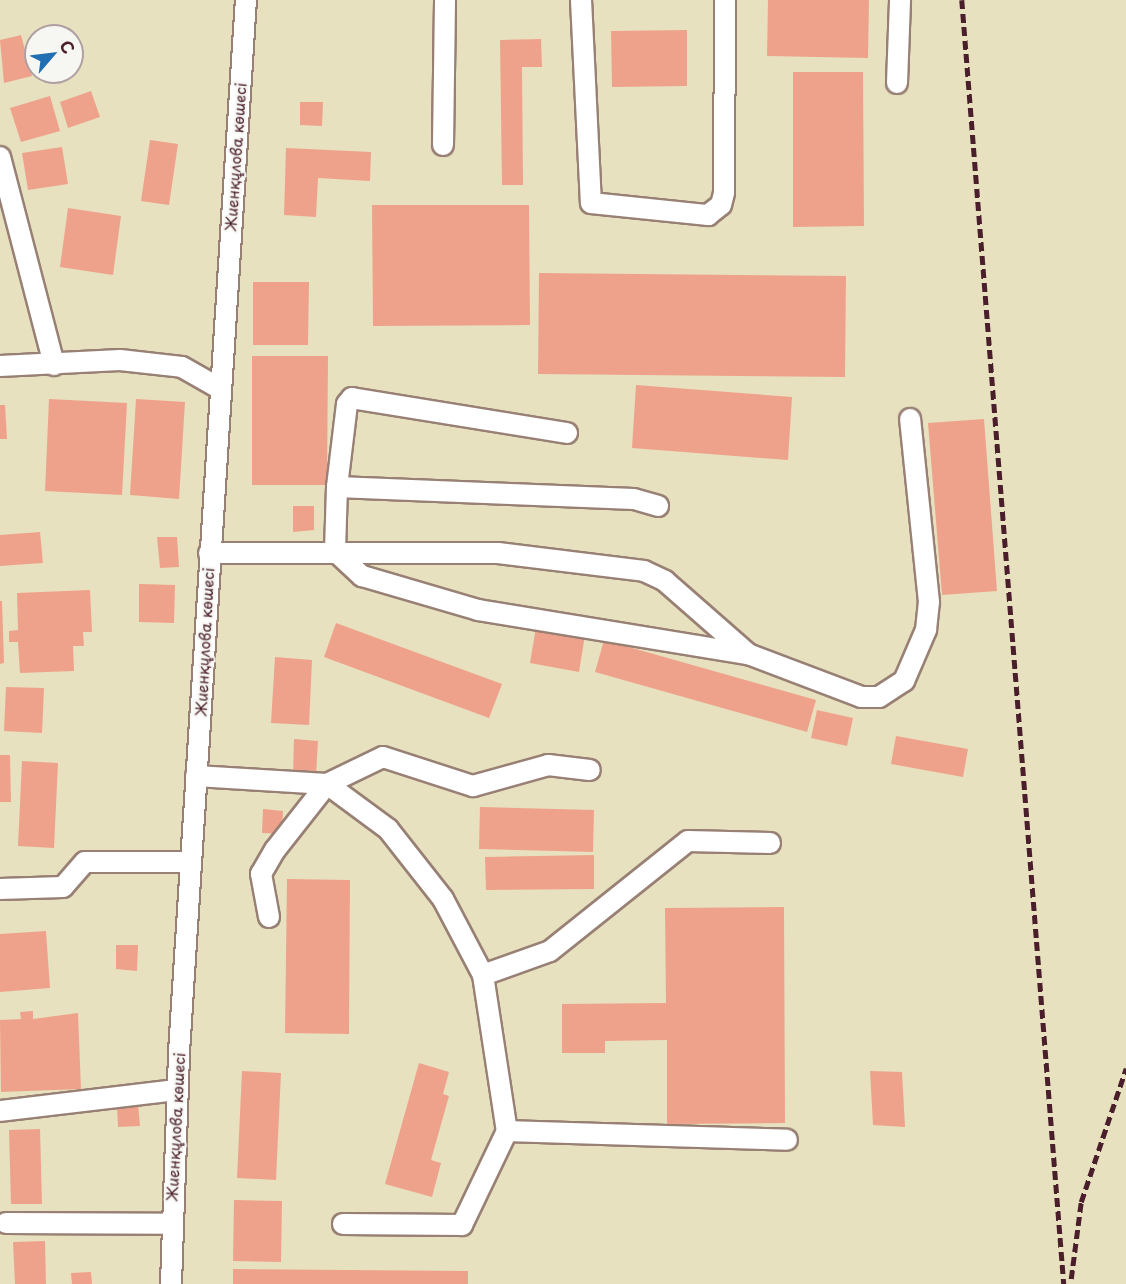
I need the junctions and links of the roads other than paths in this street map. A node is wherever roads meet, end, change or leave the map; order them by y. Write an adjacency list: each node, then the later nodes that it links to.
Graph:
1 (246, 0): 11 (street, Жиенқұлова көшесі)
2 (445, 0): 7 (street)
3 (581, 0): 4 (street)
4 (725, 0)
5 (900, 0): 6 (street)
6 (897, 83)
7 (442, 145)
8 (0, 157): 9 (street)
9 (54, 365): 10 (street); 11 (street)
10 (0, 366)
11 (219, 388): 17 (street, Жиенқұлова көшесі)
12 (910, 419): 18 (street)
13 (567, 433): 14 (street)
14 (337, 487): 15 (street); 16 (street)
15 (658, 506)
16 (335, 551): 17 (street); 18 (street); 18 (street)
17 (209, 553): 20 (street, Жиенқұлова көшесі)
18 (748, 654)
19 (590, 770): 21 (street)
20 (196, 776): 21 (street); 23 (street, Жиенқұлова көшесі)
21 (327, 784): 25 (street); 26 (street)
22 (770, 843): 26 (street)
23 (190, 862): 24 (street); 27 (street, Жиенқұлова көшесі)
24 (0, 889)
25 (269, 917)
26 (483, 975): 29 (street)
27 (177, 1090): 28 (street); 32 (street, Жиенқұлова көшесі)
28 (0, 1111)
29 (507, 1131): 30 (street); 33 (street)
30 (787, 1140)
31 (6, 1223): 32 (street)
32 (171, 1224): 34 (street, Жиенқұлова көшесі)
33 (342, 1224)
34 (171, 1284)

